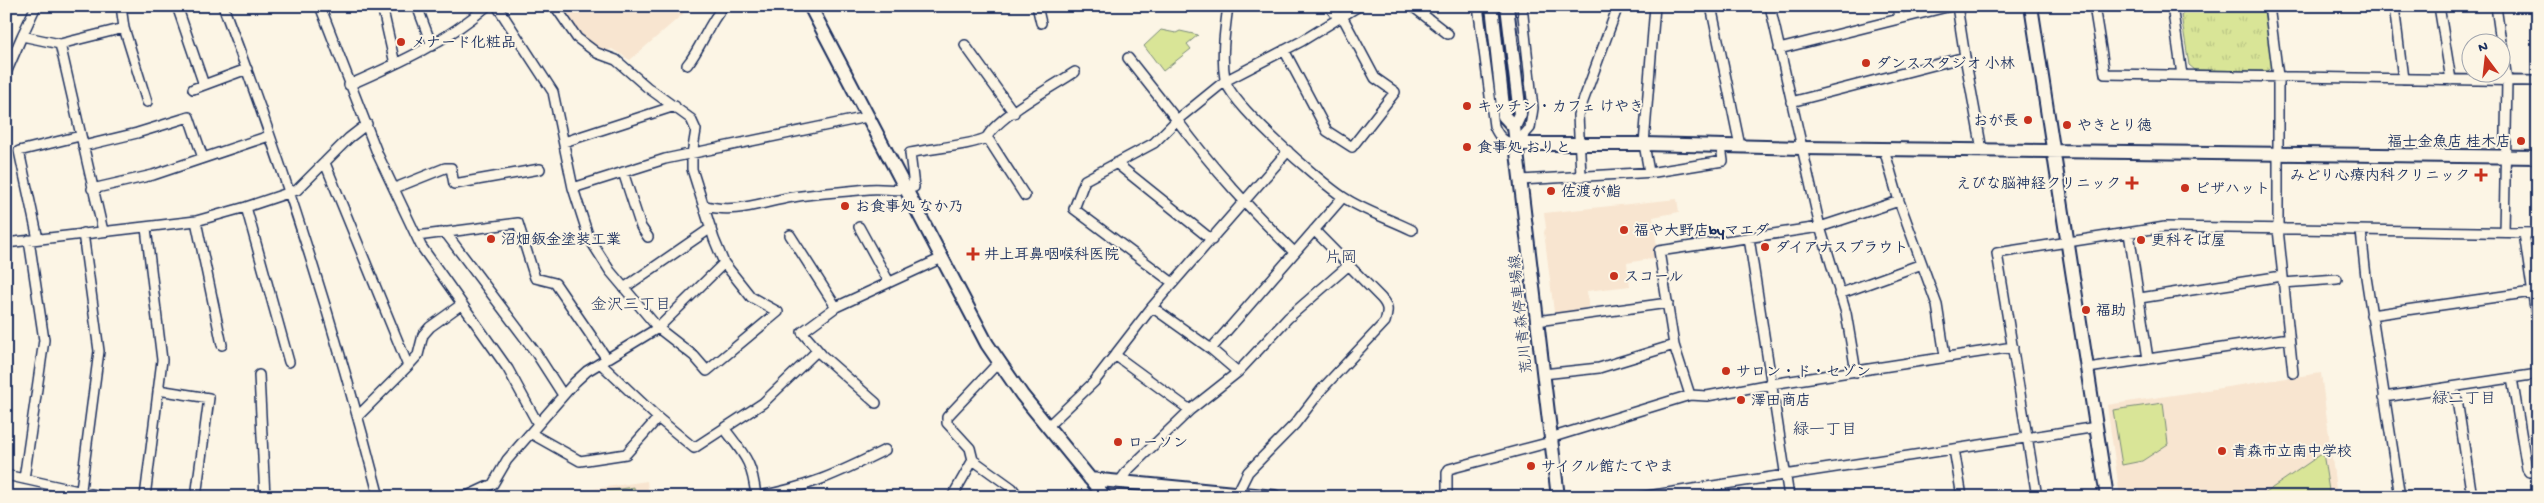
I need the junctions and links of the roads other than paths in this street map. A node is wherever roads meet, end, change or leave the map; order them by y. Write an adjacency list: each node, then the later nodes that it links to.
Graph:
1 (36, 6): 42 (street)
2 (121, 6): 39 (street)
3 (177, 6): 65 (street)
4 (223, 6): 52 (street)
5 (320, 6): 64 (street)
6 (382, 6): 50 (street)
7 (417, 6): 45 (street)
8 (497, 6): 78 (street)
9 (555, 6): 69 (street)
10 (724, 6): 51 (street)
11 (810, 6): 71 (street)
12 (1037, 6): 38 (street)
13 (1228, 6): 60 (street)
14 (1329, 6): 36 (street)
15 (1359, 6): 36 (street)
16 (1412, 6): 41 (street)
17 (1478, 6): 80 (street)
18 (1492, 6): 74 (street, 荒川青森停車場線)
19 (1507, 6): 74 (street, 荒川青森停車場線)
20 (1522, 6): 80 (street)
21 (1618, 6): 79 (street)
22 (1654, 6): 81 (street)
23 (1711, 6): 84 (street)
24 (1770, 6): 46 (street)
25 (1896, 6): 37 (street)
26 (1951, 6): 37 (street)
27 (1957, 6): 48 (street)
28 (2031, 6): 88 (street)
29 (2094, 6): 55 (street)
30 (2173, 6): 55 (street)
31 (2269, 6): 56 (street)
32 (2394, 6): 57 (street)
33 (2439, 6): 58 (street)
34 (2496, 6): 40 (street)
35 (483, 8): 45 (street)
36 (1341, 18): 47 (street); 47 (street)
37 (1899, 19): 46 (street)
38 (1041, 23)
39 (124, 28): 43 (street); 67 (street)
40 (2499, 32)
41 (1448, 34)
42 (22, 36): 43 (street); 54 (street)
43 (60, 44): 75 (street)
44 (965, 45): 70 (street)
45 (432, 46): 50 (street)
46 (1779, 49): 68 (street)
47 (1284, 50): 60 (street)
48 (1965, 57): 68 (street); 87 (street)
49 (1128, 58): 72 (street)
50 (395, 64): 64 (street)
51 (687, 65)
52 (247, 69): 65 (street); 76 (street)
53 (1075, 72): 70 (street)
54 (6, 73)
55 (2182, 75): 56 (street)
56 (2278, 76): 57 (street); 91 (street)
57 (2403, 79): 58 (street)
58 (2450, 80): 59 (street)
59 (2462, 80)
60 (1225, 81): 72 (street); 89 (street)
61 (2512, 81): 62 (street)
62 (2538, 81)
63 (2507, 82): 92 (street)
64 (349, 84): 73 (street)
65 (204, 85): 66 (street)
66 (192, 89)
67 (147, 102)
68 (1791, 102): 85 (street)
69 (675, 106): 78 (street); 90 (street)
70 (1014, 113): 77 (street)
71 (867, 117): 90 (street); 105 (street)
72 (1177, 120): 96 (street); 110 (street)
73 (366, 124): 95 (street); 103 (street)
74 (1514, 127): 80 (street, 荒川青森停車場線)
75 (80, 136): 82 (street); 133 (street)
76 (269, 136): 94 (street); 106 (street)
77 (987, 137): 105 (street); 107 (street)
78 (564, 142): 104 (street)
79 (1579, 143): 80 (street); 81 (street); 100 (street)
80 (1516, 144): 101 (street, 荒川青森停車場線)
81 (1644, 144): 83 (street); 99 (street)
82 (83, 146): 94 (street); 102 (street)
83 (1721, 146): 84 (street); 99 (street)
84 (1740, 146): 85 (street)
85 (1802, 148): 86 (street); 115 (street)
86 (1884, 149): 87 (street); 109 (street)
87 (1982, 150): 88 (street)
88 (2053, 150): 91 (street); 136 (street)
89 (1288, 151): 108 (street); 110 (street)
90 (692, 154): 98 (street); 111 (street)
91 (2279, 154): 92 (street); 118 (street)
92 (2504, 156): 93 (street); 124 (street)
93 (2538, 157)
94 (203, 158): 102 (street)
95 (325, 163): 106 (street); 170 (street)
96 (1116, 163): 134 (street); 145 (street)
97 (540, 169): 103 (street)
98 (623, 172): 104 (street); 131 (street)
99 (1649, 172): 100 (street)
100 (1581, 176): 101 (street)
101 (1521, 180): 155 (street, 荒川青森停車場線)
102 (92, 188): 121 (street)
103 (395, 188): 130 (street)
104 (573, 188): 146 (street)
105 (906, 190): 111 (street); 138 (street)
106 (289, 192): 112 (street); 187 (street)
107 (1025, 196)
108 (1344, 197): 119 (street); 120 (street)
109 (1900, 201): 115 (street); 141 (street)
110 (1244, 203): 134 (street); 137 (street)
111 (703, 205): 117 (street)
112 (246, 207): 113 (street); 168 (street)
113 (196, 221): 116 (street); 159 (street)
114 (859, 227): 144 (street)
115 (1820, 227): 132 (street); 148 (street)
116 (146, 228): 121 (street); 181 (street)
117 (711, 228): 139 (street); 146 (street)
118 (2278, 229): 122 (street); 126 (street); 143 (street)
119 (1314, 230): 137 (street); 140 (street)
120 (1412, 230)
121 (103, 231): 125 (street)
122 (2361, 231): 124 (street); 154 (street)
123 (445, 232): 130 (street); 167 (street); 182 (street)
124 (2504, 232): 127 (street)
125 (84, 233): 133 (street); 205 (street)
126 (2129, 233): 136 (street); 149 (street)
127 (2524, 233): 128 (street); 147 (street)
128 (2538, 233)
129 (790, 235): 152 (street)
130 (417, 236): 151 (street)
131 (648, 237)
132 (1749, 238): 150 (street); 179 (street)
133 (34, 239): 135 (street); 203 (street)
134 (1212, 240): 145 (street)
135 (6, 242)
136 (2068, 242): 161 (street); 171 (street)
137 (1294, 252): 162 (street)
138 (942, 258): 144 (street); 169 (street)
139 (724, 263): 156 (street); 156 (street)
140 (1348, 264): 172 (street); 206 (street)
141 (1922, 264): 148 (street); 165 (street)
142 (2337, 279): 143 (street)
143 (2282, 280): 149 (street); 158 (street)
144 (889, 282): 152 (street)
145 (1173, 283): 153 (street)
146 (624, 288): 156 (street)
147 (2532, 292): 154 (street); 157 (street)
148 (1839, 294): 173 (street)
149 (2140, 298): 166 (street)
150 (1668, 303): 155 (street); 160 (street)
151 (462, 304): 170 (street); 189 (street)
152 (836, 307): 163 (street)
153 (1152, 307): 162 (street); 164 (street)
154 (2371, 315): 184 (street)
155 (1537, 321): 175 (street, 荒川青森停車場線)
156 (658, 328): 167 (street)
157 (2538, 329)
158 (2289, 338): 166 (street); 174 (street)
159 (222, 345)
160 (1674, 345): 175 (street); 183 (street)
161 (2013, 347): 165 (street); 194 (street)
162 (1210, 348): 172 (street)
163 (821, 354): 185 (street); 192 (street)
164 (1115, 355): 186 (street); 190 (street)
165 (1945, 356): 173 (street)
166 (2148, 358): 171 (street)
167 (603, 361): 182 (street); 188 (street)
168 (289, 362)
169 (998, 363): 190 (street); 198 (street)
170 (408, 366): 187 (street)
171 (2088, 368): 191 (street)
172 (1238, 372): 186 (street)
173 (1856, 372): 179 (street)
174 (2293, 373)
175 (1543, 374): 195 (street, 荒川青森停車場線)
176 (2538, 374): 178 (street)
177 (259, 375): 210 (street)
178 (2512, 378): 180 (street); 199 (street)
179 (1771, 384): 183 (street); 200 (street)
180 (2455, 388): 184 (street); 226 (street)
181 (158, 390): 208 (street); 209 (street)
182 (563, 395): 189 (street)
183 (1690, 395): 195 (street)
184 (2384, 397): 225 (street)
185 (876, 403)
186 (1190, 410): 204 (street)
187 (359, 415): 211 (street)
188 (658, 418): 192 (street); 193 (street)
189 (538, 424): 193 (street)
190 (1048, 426): 202 (street)
191 (2096, 427): 194 (street); 224 (street)
192 (724, 428): 213 (street)
193 (532, 434): 212 (street)
194 (2028, 437): 196 (street); 223 (street)
195 (1550, 440): 218 (street); 219 (street, 荒川青森停車場線)
196 (1954, 449): 200 (street); 222 (street)
197 (885, 450): 213 (street)
198 (973, 460): 214 (street); 215 (street)
199 (2538, 472)
200 (1786, 473): 220 (street); 221 (street)
201 (6, 475): 203 (street)
202 (1090, 478): 204 (street); 216 (street)
203 (24, 479): 205 (street)
204 (1120, 482): 206 (street)
205 (81, 494): 207 (street)
206 (1237, 494): 217 (street)
207 (106, 497)
208 (145, 497)
209 (196, 497)
210 (265, 497)
211 (380, 497)
212 (465, 497)
213 (755, 497)
214 (952, 497)
215 (1019, 497)
216 (1104, 497)
217 (1275, 497)
218 (1448, 497)
219 (1558, 497)
220 (1641, 497)
221 (1789, 497)
222 (1962, 497)
223 (2037, 497)
224 (2107, 497)
225 (2400, 497)
226 (2472, 497)

